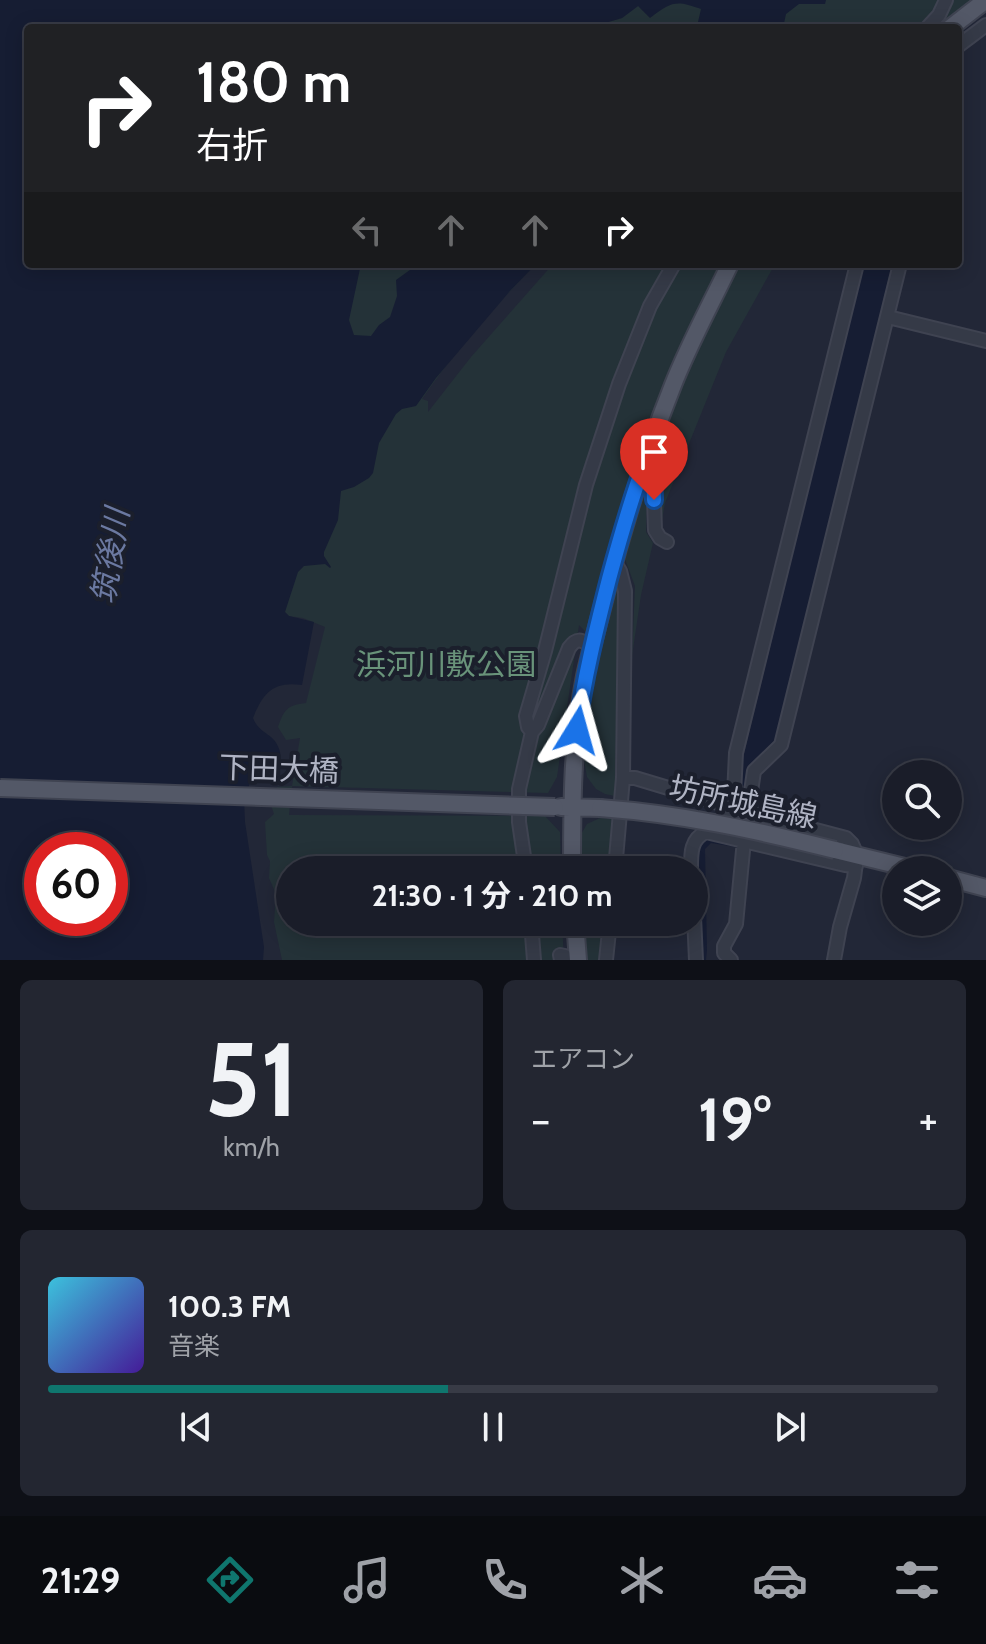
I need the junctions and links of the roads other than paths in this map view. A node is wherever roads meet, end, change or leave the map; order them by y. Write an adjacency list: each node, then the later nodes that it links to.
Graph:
1 (946, 0): 3 (street)
2 (986, 0): 4 (main road)
3 (931, 24)
4 (955, 24)
5 (986, 25): 6 (street)
6 (962, 43)
7 (672, 268): 17 (street)
8 (728, 268): 13 (main road)
9 (856, 268): 21 (street)
10 (899, 268): 11 (street)
11 (888, 317): 12 (street); 22 (street)
12 (986, 341)
13 (647, 456): 14 (street); 15 (main road)
14 (667, 542)
15 (614, 561): 16 (main road); 18 (street)
16 (592, 646): 17 (street); 20 (main road)
17 (532, 732): 25 (street)
18 (623, 778): 21 (street); 27 (street)
19 (0, 788): 20 (main road, 下田大橋, bridge)
20 (564, 807): 26 (main road); 29 (main road, 坊所城島線, bridge)
21 (731, 807): 22 (street); 23 (street)
22 (748, 812): 29 (street)
23 (722, 835): 24 (street); 28 (street)
24 (744, 840): 29 (street); 38 (street)
25 (524, 856)
26 (570, 856)
27 (616, 856)
28 (692, 856)
29 (857, 861): 30 (main road, 坊所城島線); 44 (street)
30 (882, 865)
31 (962, 882): 32 (main road)
32 (986, 888)
33 (532, 936): 39 (street)
34 (576, 936): 42 (main road)
35 (609, 936): 43 (street)
36 (698, 936): 37 (street)
37 (701, 956): 38 (street)
38 (728, 956)
39 (534, 960)
40 (561, 960): 41 (street)
41 (568, 960)
42 (578, 960)
43 (606, 960)
44 (834, 960)

